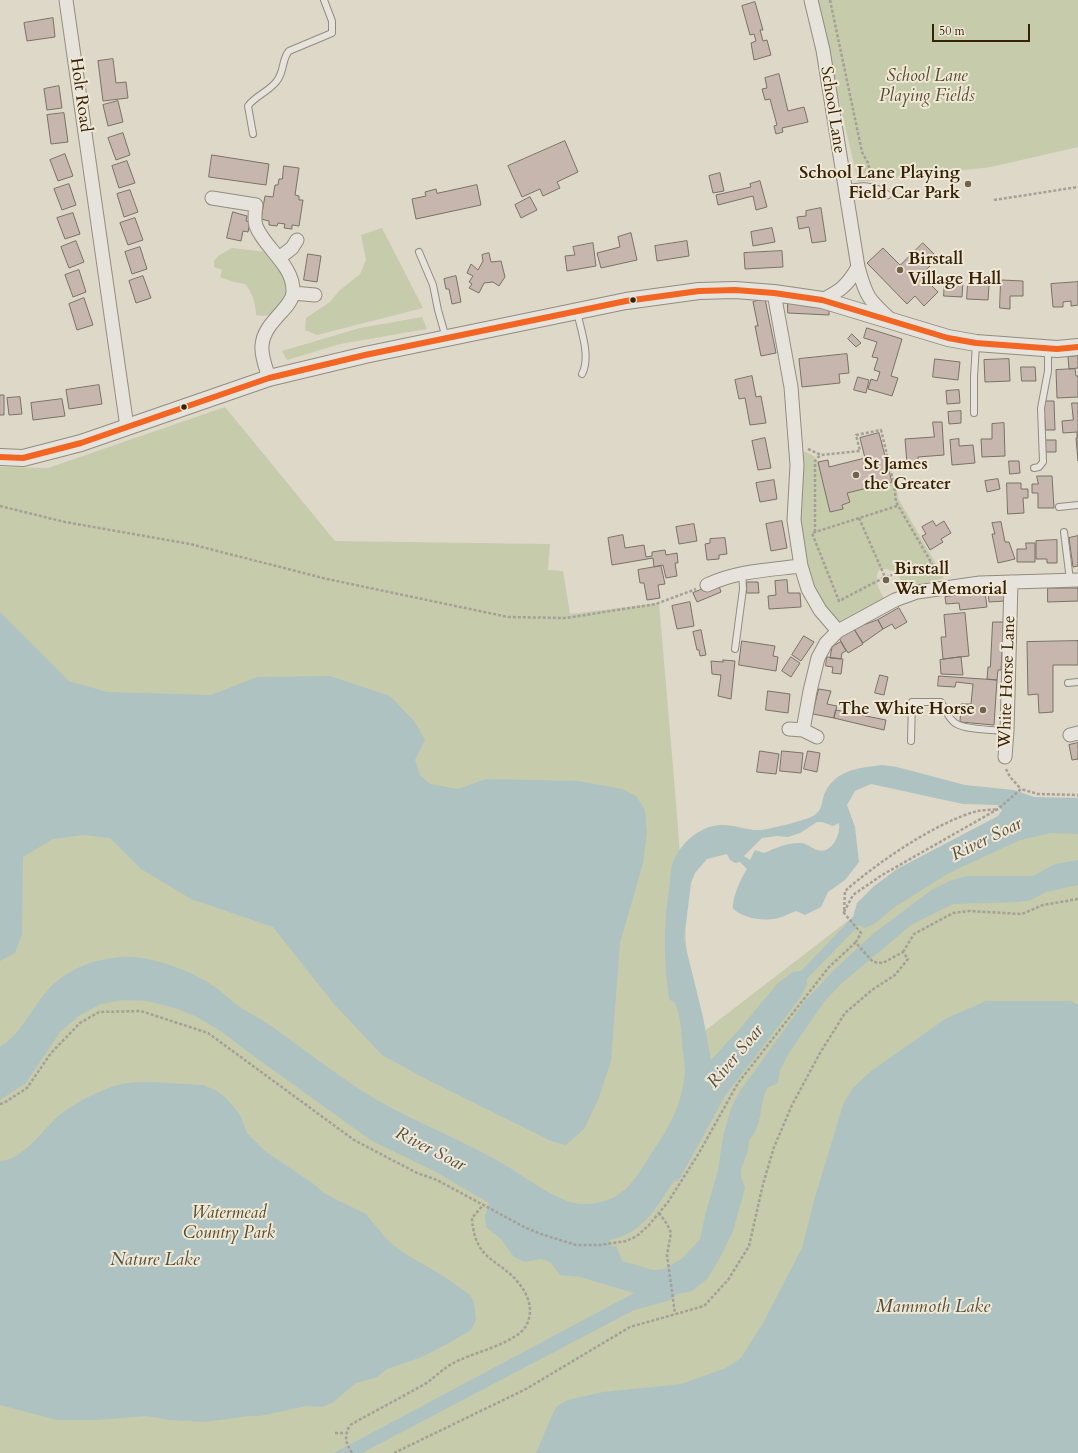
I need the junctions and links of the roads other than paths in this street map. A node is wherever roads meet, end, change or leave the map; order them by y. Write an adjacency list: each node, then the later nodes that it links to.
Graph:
1 (66, 0): 25 (street, Holt Road)
2 (324, 0): 4 (lane)
3 (811, 0): 5 (street, School Lane)
4 (253, 134)
5 (845, 189): 6 (lane); 11 (street, School Lane)
6 (888, 195)
7 (212, 198): 10 (street)
8 (298, 240): 10 (street)
9 (419, 252): 18 (lane)
10 (279, 258): 12 (street)
11 (858, 268): 15 (street); 17 (street, School Lane)
12 (293, 293): 14 (street); 23 (street)
13 (774, 293): 15 (street); 16 (street); 31 (street)
14 (315, 294)
15 (822, 300): 17 (street)
16 (577, 310): 18 (street); 22 (lane)
17 (892, 321): 19 (street)
18 (446, 338): 23 (street)
19 (976, 343): 21 (street); 24 (lane)
20 (1078, 347): 21 (street)
21 (1048, 348): 27 (lane)
22 (582, 374)
23 (269, 378): 25 (street)
24 (974, 413)
25 (127, 427): 26 (street)
26 (0, 457)
27 (1034, 468)
28 (1078, 505): 29 (lane)
29 (1059, 507)
30 (1064, 532): 33 (lane)
31 (801, 566): 32 (street); 36 (street)
32 (742, 573): 35 (street); 37 (lane)
33 (1074, 580): 34 (street)
34 (1011, 582): 36 (street); 42 (street, White Horse Lane)
35 (707, 585)
36 (838, 631): 41 (street)
37 (735, 649)
38 (1078, 682): 39 (lane)
39 (1068, 683)
40 (789, 729): 41 (street)
41 (803, 730): 43 (street)
42 (1007, 731): 44 (lane); 45 (street, White Horse Lane)
43 (817, 737)
44 (911, 741)
45 (1005, 757)

